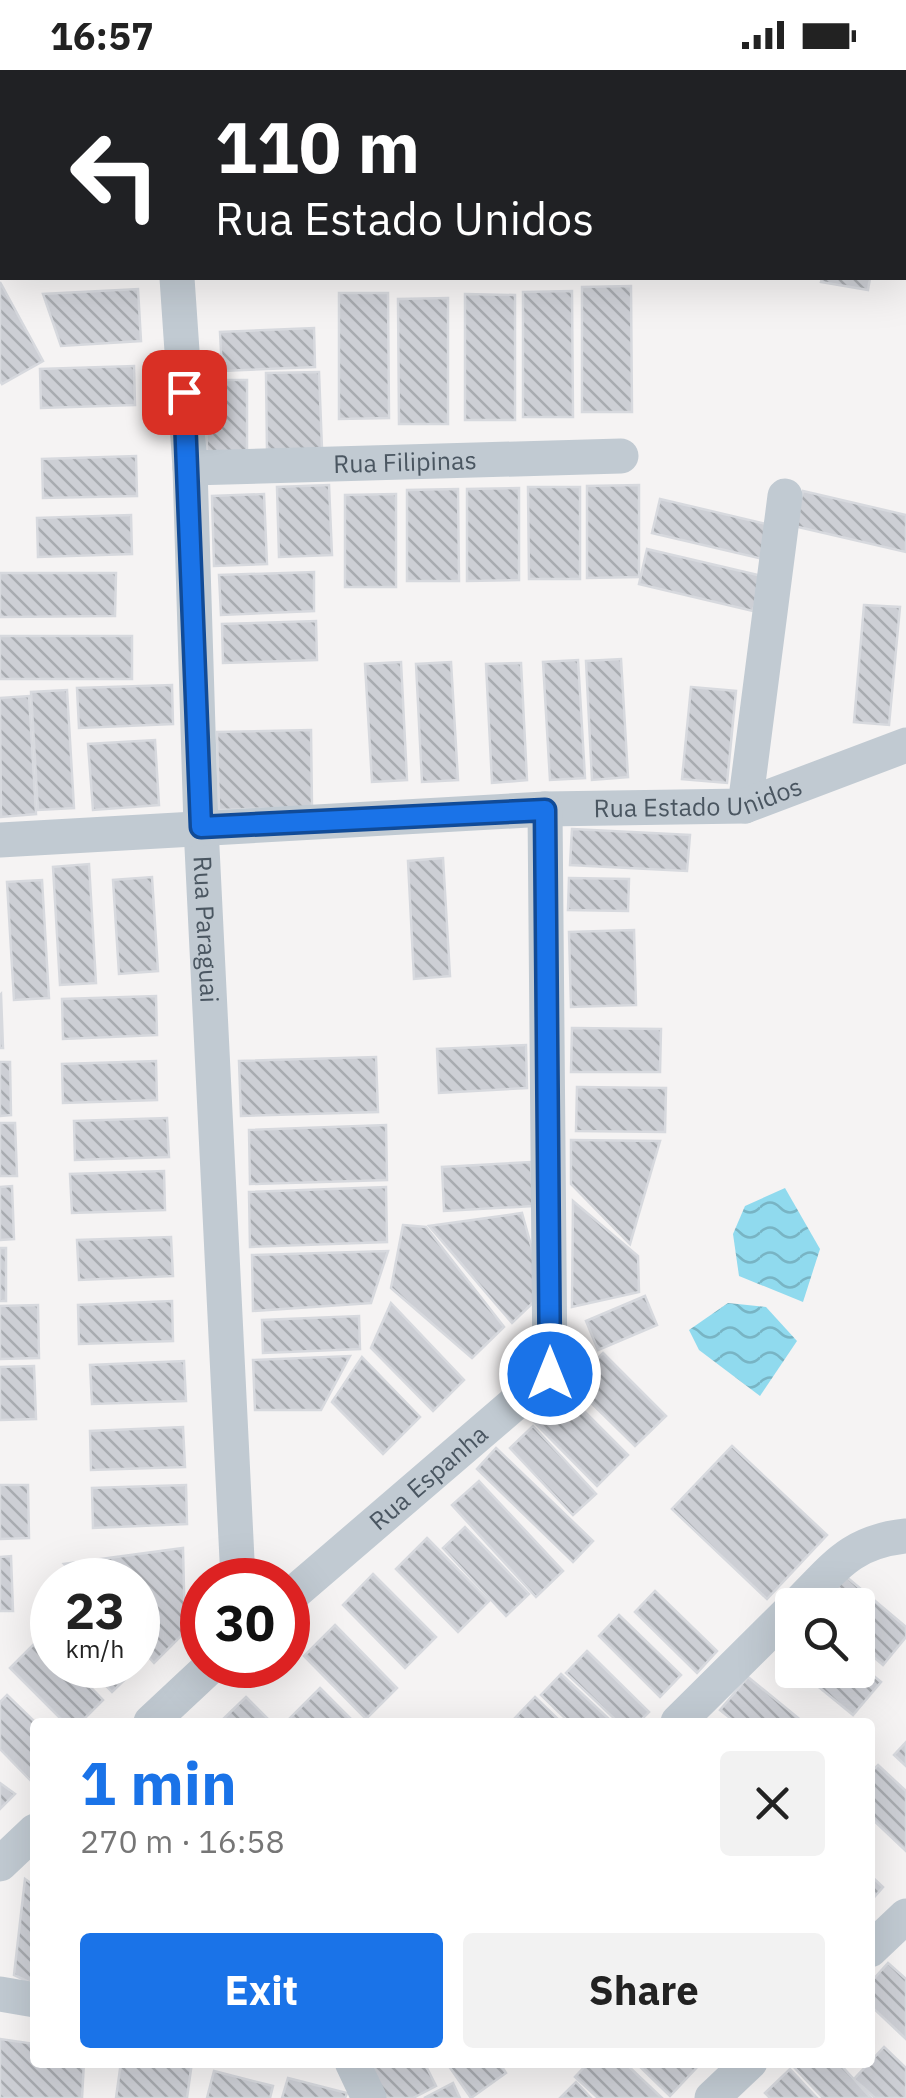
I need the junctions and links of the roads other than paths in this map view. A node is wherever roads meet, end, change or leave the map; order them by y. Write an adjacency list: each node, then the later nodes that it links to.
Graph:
1 (177, 280): 3 (street, Rua Paraguai)
2 (621, 456): 3 (street, Rua Filipinas)
3 (190, 468): 8 (street, Rua Paraguai)
4 (785, 496): 6 (street)
5 (906, 745): 6 (street, Rua Estado Unidos)
6 (745, 806): 7 (street, Rua Estado Unidos)
7 (545, 810): 8 (street, Rua Estado Unidos); 12 (street, Rua Espanha)
8 (201, 827): 9 (street, Rua Estado Unidos); 11 (street, Rua Paraguai)
9 (0, 840)
10 (906, 1536): 13 (street)
11 (237, 1558)
12 (310, 1579)
13 (814, 1588)
14 (775, 1627): 17 (street)
15 (187, 1688): 16 (street)
16 (155, 1718)
17 (682, 1718)
18 (30, 1836): 19 (street)
19 (0, 1864)
20 (906, 1916): 21 (street)
21 (875, 1945)
22 (0, 1994): 23 (street)
23 (30, 1999)
24 (355, 2068): 26 (street)
25 (744, 2068): 27 (street)
26 (368, 2098)
27 (712, 2098)

